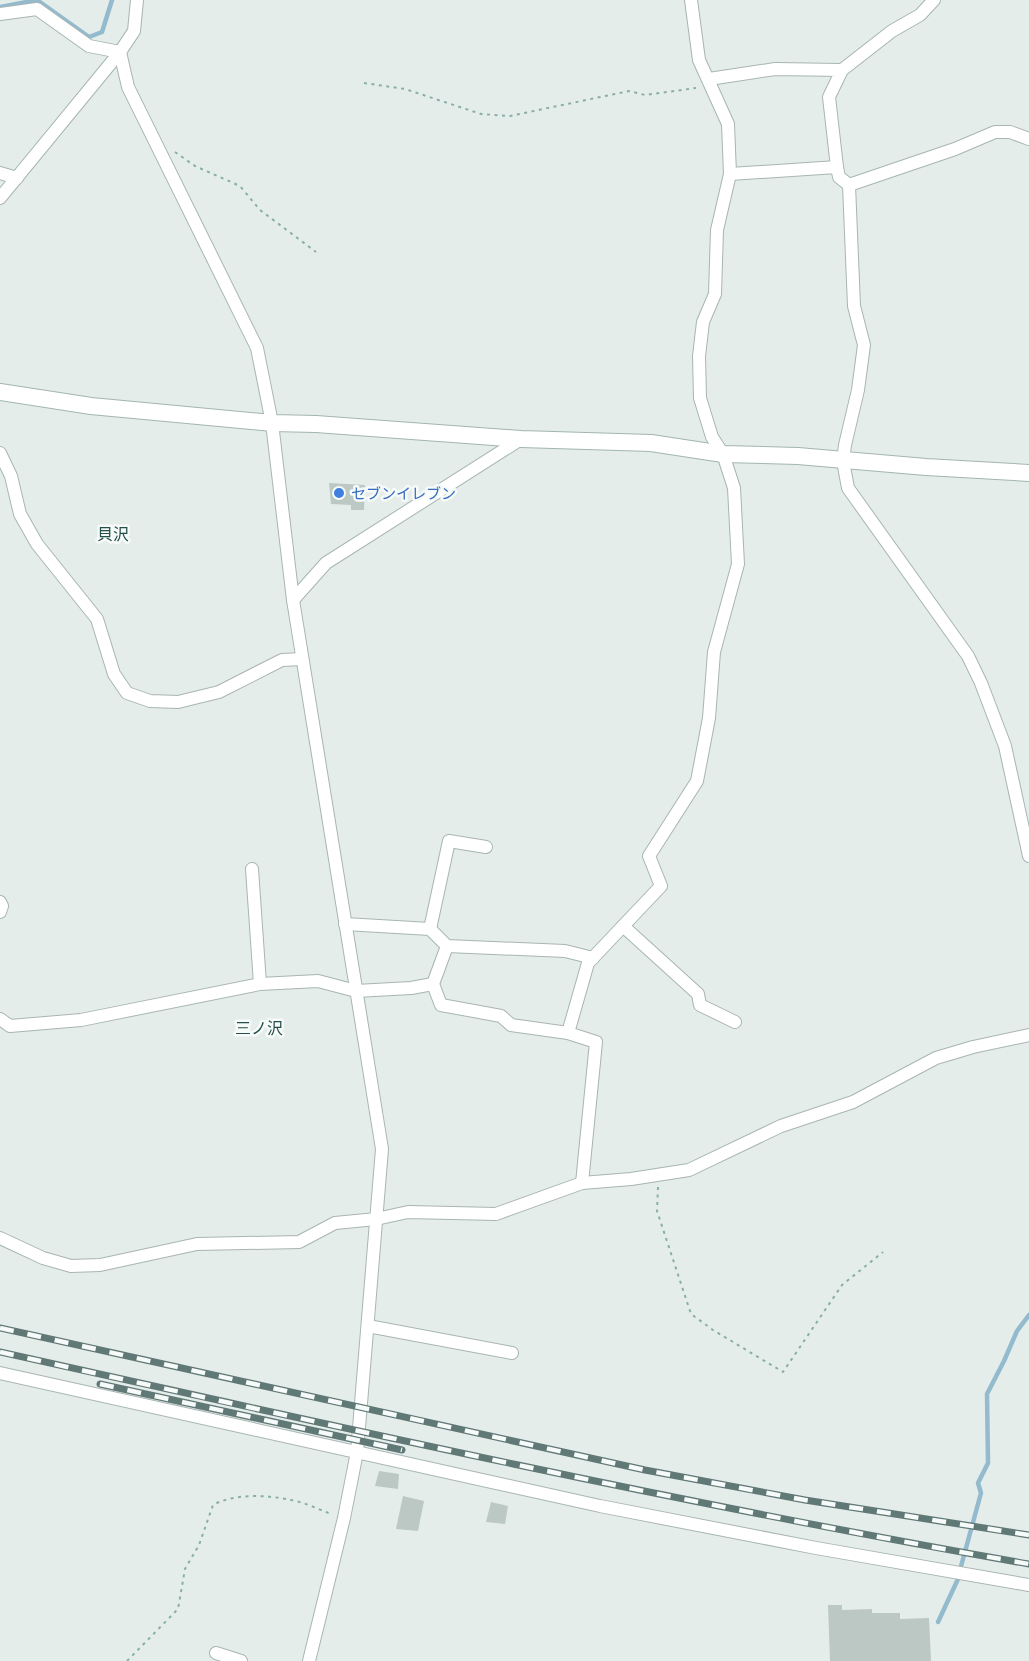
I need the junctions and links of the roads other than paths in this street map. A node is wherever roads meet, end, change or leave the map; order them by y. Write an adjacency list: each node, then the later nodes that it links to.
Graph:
1 (137, 0): 5 (street)
2 (691, 0): 7 (street)
3 (934, 0): 6 (street)
4 (0, 14): 5 (street)
5 (120, 52): 12 (street); 16 (street)
6 (842, 70): 7 (street); 9 (street)
7 (710, 83): 11 (street)
8 (1029, 139): 13 (street)
9 (837, 167): 11 (street); 13 (street)
10 (0, 173): 12 (street)
11 (730, 174): 19 (street)
12 (17, 178): 14 (street)
13 (849, 184): 20 (street)
14 (0, 198)
15 (0, 392): 16 (street)
16 (272, 423): 17 (street); 22 (street)
17 (521, 439): 19 (street); 22 (street)
18 (0, 453): 23 (street)
19 (723, 453): 20 (street); 30 (street)
20 (843, 461): 21 (street); 25 (street)
21 (1029, 473)
22 (293, 600): 23 (street)
23 (302, 659): 29 (street)
24 (486, 846): 31 (street)
25 (1029, 856)
26 (252, 869): 34 (street)
27 (0, 902): 28 (street)
28 (0, 912)
29 (345, 924): 31 (street); 36 (street)
30 (623, 926): 33 (street); 38 (street)
31 (430, 929): 32 (street)
32 (447, 946): 33 (street); 35 (street)
33 (593, 958): 39 (street)
34 (260, 984): 36 (street); 37 (street)
35 (434, 984): 36 (street); 39 (street)
36 (356, 991): 42 (street)
37 (0, 1019)
38 (735, 1022)
39 (568, 1033): 41 (street)
40 (1029, 1035): 41 (street)
41 (582, 1183): 42 (street)
42 (376, 1219): 43 (street); 44 (street)
43 (0, 1238)
44 (368, 1326): 45 (street); 47 (street)
45 (512, 1353)
46 (0, 1373): 47 (street)
47 (357, 1452): 48 (street); 51 (street)
48 (1029, 1586)
49 (216, 1653): 50 (street)
50 (241, 1661)
51 (309, 1661)

